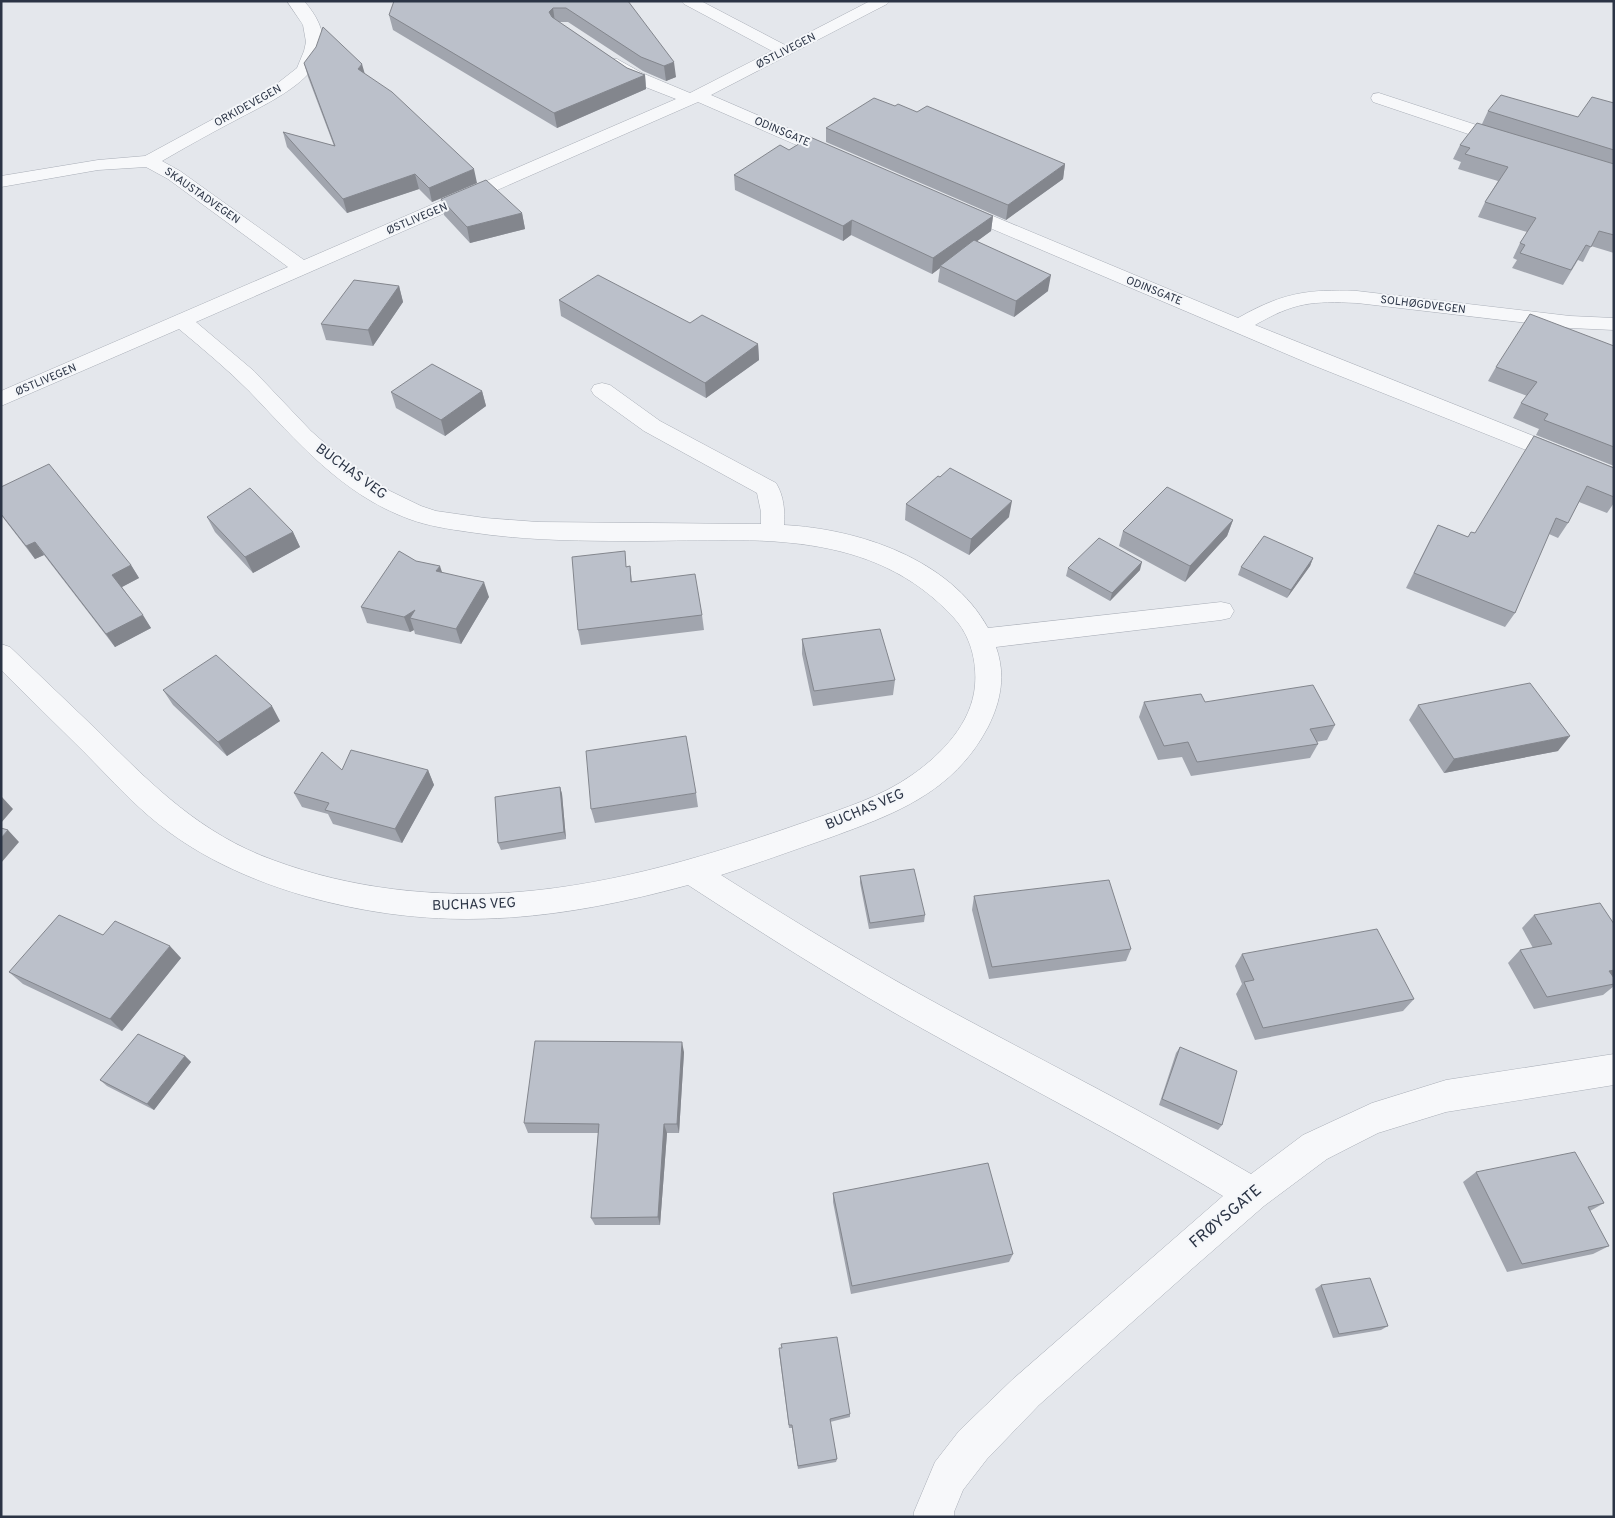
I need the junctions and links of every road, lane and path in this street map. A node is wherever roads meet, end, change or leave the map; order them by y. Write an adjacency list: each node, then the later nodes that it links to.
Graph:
1 (295, 1): 9 (street, ORKIDEVEGEN)
2 (689, 1): 4 (street)
3 (882, 1): 4 (street, ØSTLIVEGEN)
4 (785, 51): 6 (street, ØSTLIVEGEN)
5 (598, 53): 6 (street, ODINSGATE)
6 (695, 98): 10 (street, ODINSGATE); 13 (street, ØSTLIVEGEN)
7 (1378, 98): 8 (street)
8 (1519, 145)
9 (149, 161): 11 (street, SKAUSTADVEGEN); 13 (street, SKAUSTADVEGEN)
10 (858, 165)
11 (1, 182)
12 (939, 200): 16 (street, ODINSGATE)
13 (302, 268): 14 (street, ØSTLIVEGEN)
14 (182, 321): 18 (street, ØSTLIVEGEN); 20 (street, BUCHAS VEG)
15 (1614, 324): 16 (street, SOLHØGDVEGEN)
16 (1239, 326): 19 (street, ODINSGATE)
17 (602, 390): 20 (street)
18 (1, 400)
19 (1614, 477)
20 (772, 531): 22 (street, BUCHAS VEG)
21 (1221, 611): 22 (street)
22 (980, 639): 24 (street, BUCHAS VEG)
23 (1, 654): 24 (street, BUCHAS VEG)
24 (693, 873): 26 (street)
25 (1614, 1069): 26 (street, FRØYSGATE)
26 (1252, 1194): 27 (street, FRØYSGATE)
27 (934, 1517)

